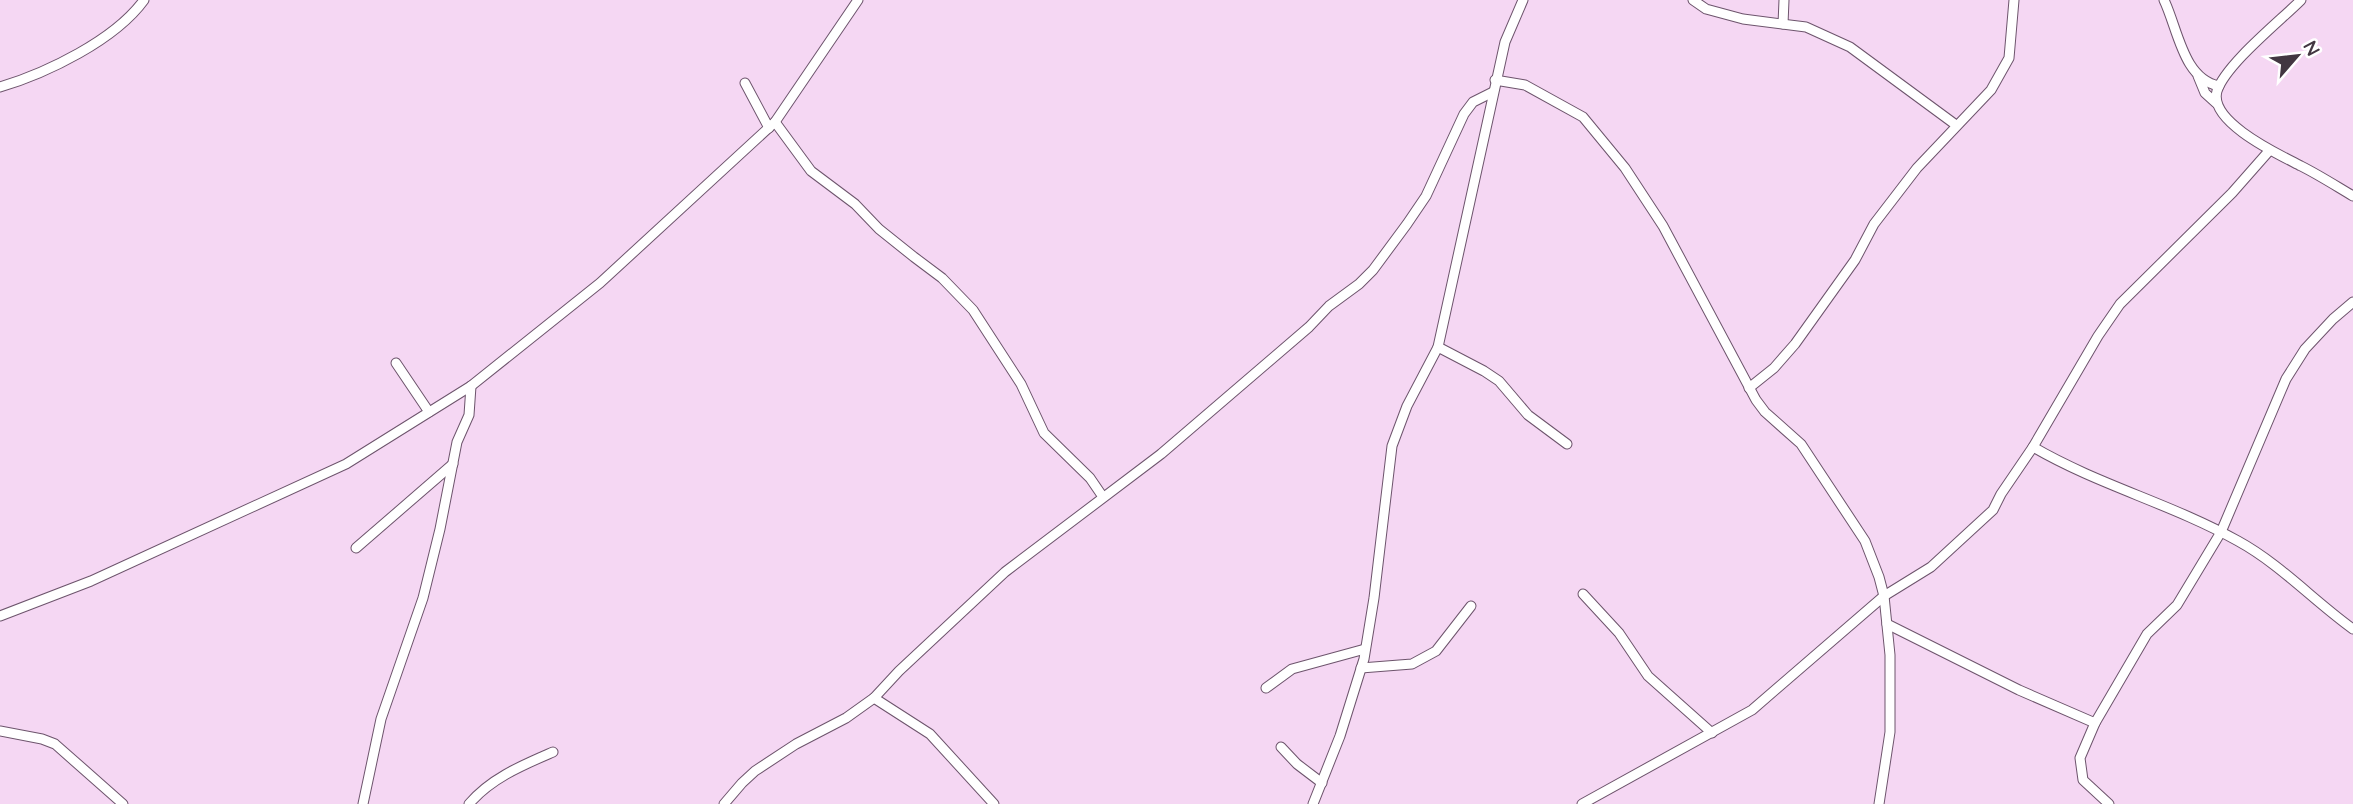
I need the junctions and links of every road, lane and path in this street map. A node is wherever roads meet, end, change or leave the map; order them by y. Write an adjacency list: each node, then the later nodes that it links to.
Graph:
1 (144, 0): 14 (street)
2 (858, 0): 17 (street)
3 (1523, 0): 11 (street)
4 (1693, 0): 9 (street)
5 (1784, 0): 9 (street)
6 (2014, 0): 18 (street)
7 (2164, 0): 10 (street)
8 (2301, 0): 13 (street)
9 (1783, 24): 18 (street)
10 (2197, 75): 13 (street); 16 (street)
11 (1496, 80): 15 (street); 25 (street)
12 (745, 82): 17 (street)
13 (2220, 86): 16 (street)
14 (0, 87)
15 (1493, 92): 22 (street); 30 (street)
16 (2216, 103): 19 (street)
17 (772, 125): 24 (street); 30 (street)
18 (1956, 125): 25 (street)
19 (2269, 151): 20 (street); 28 (street)
20 (2353, 195)
21 (2353, 302): 31 (street)
22 (1438, 347): 27 (street); 39 (street)
23 (396, 363): 26 (street)
24 (471, 386): 26 (street); 29 (street)
25 (1749, 388): 34 (street)
26 (429, 412): 36 (street)
27 (1567, 444)
28 (2033, 447): 31 (street); 34 (street)
29 (453, 464): 32 (street); 50 (street)
30 (1103, 497): 42 (street)
31 (2221, 532): 38 (street); 43 (street)
32 (356, 548)
33 (1583, 594): 45 (street)
34 (1884, 596): 37 (street); 45 (street)
35 (1471, 606): 40 (street)
36 (0, 616)
37 (1886, 624): 43 (street); 56 (street)
38 (2353, 629)
39 (1365, 649): 40 (street); 41 (street)
40 (1361, 668): 48 (street)
41 (1266, 688)
42 (874, 698): 52 (street); 53 (street)
43 (2095, 723): 57 (street)
44 (0, 730): 49 (street)
45 (1712, 733): 55 (street)
46 (1281, 747): 48 (street)
47 (553, 752): 51 (street)
48 (1322, 783): 54 (street)
49 (123, 804)
50 (363, 804)
51 (469, 804)
52 (724, 804)
53 (994, 804)
54 (1313, 804)
55 (1582, 804)
56 (1879, 804)
57 (2109, 804)

